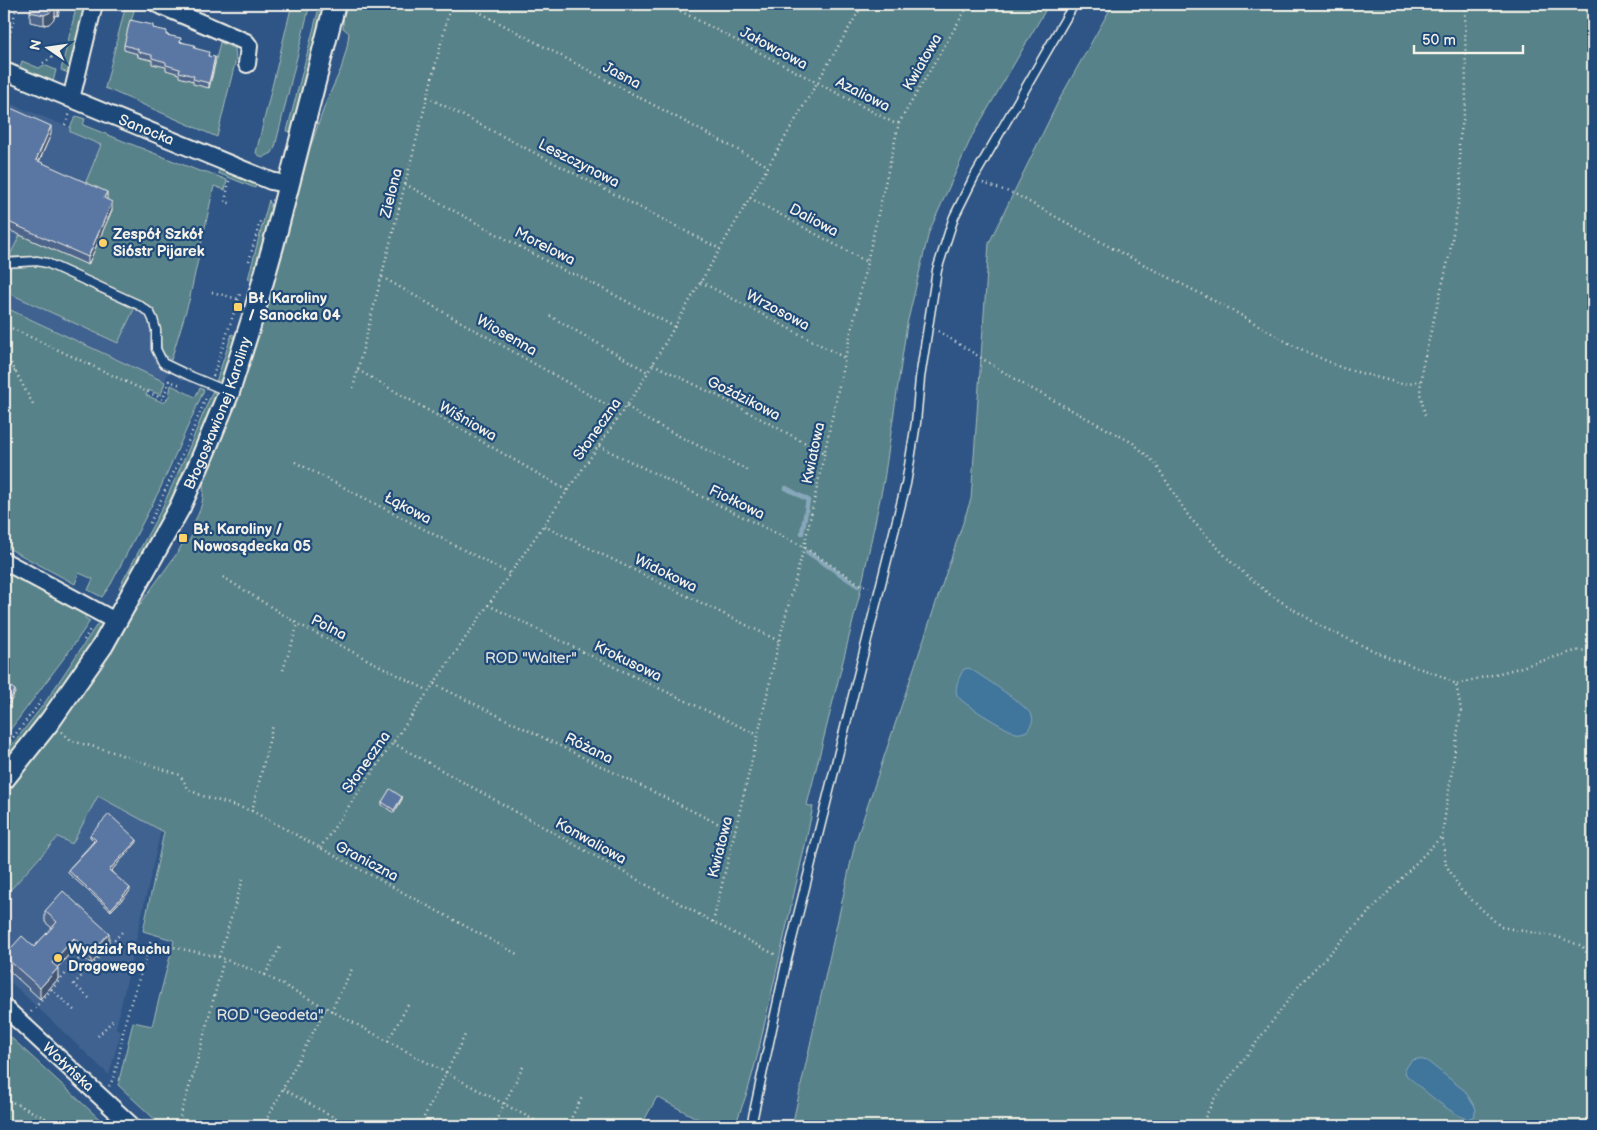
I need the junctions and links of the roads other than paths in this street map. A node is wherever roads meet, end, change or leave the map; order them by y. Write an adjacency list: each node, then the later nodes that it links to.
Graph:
1 (94, 4): 7 (street)
2 (156, 4): 5 (street)
3 (335, 4): 8 (street, Błogosławionej Karoliny)
4 (1074, 4): 16 (lane)
5 (247, 64)
6 (4, 72): 7 (street, Sanocka)
7 (70, 107): 8 (street, Sanocka)
8 (289, 186): 10 (street, Błogosławionej Karoliny)
9 (4, 263): 10 (lane)
10 (220, 388): 12 (street, Błogosławionej Karoliny)
11 (4, 561): 12 (street)
12 (109, 617): 13 (street, Błogosławionej Karoliny)
13 (4, 779)
14 (4, 1007): 15 (street, Wołyńska)
15 (132, 1126)
16 (751, 1126)

